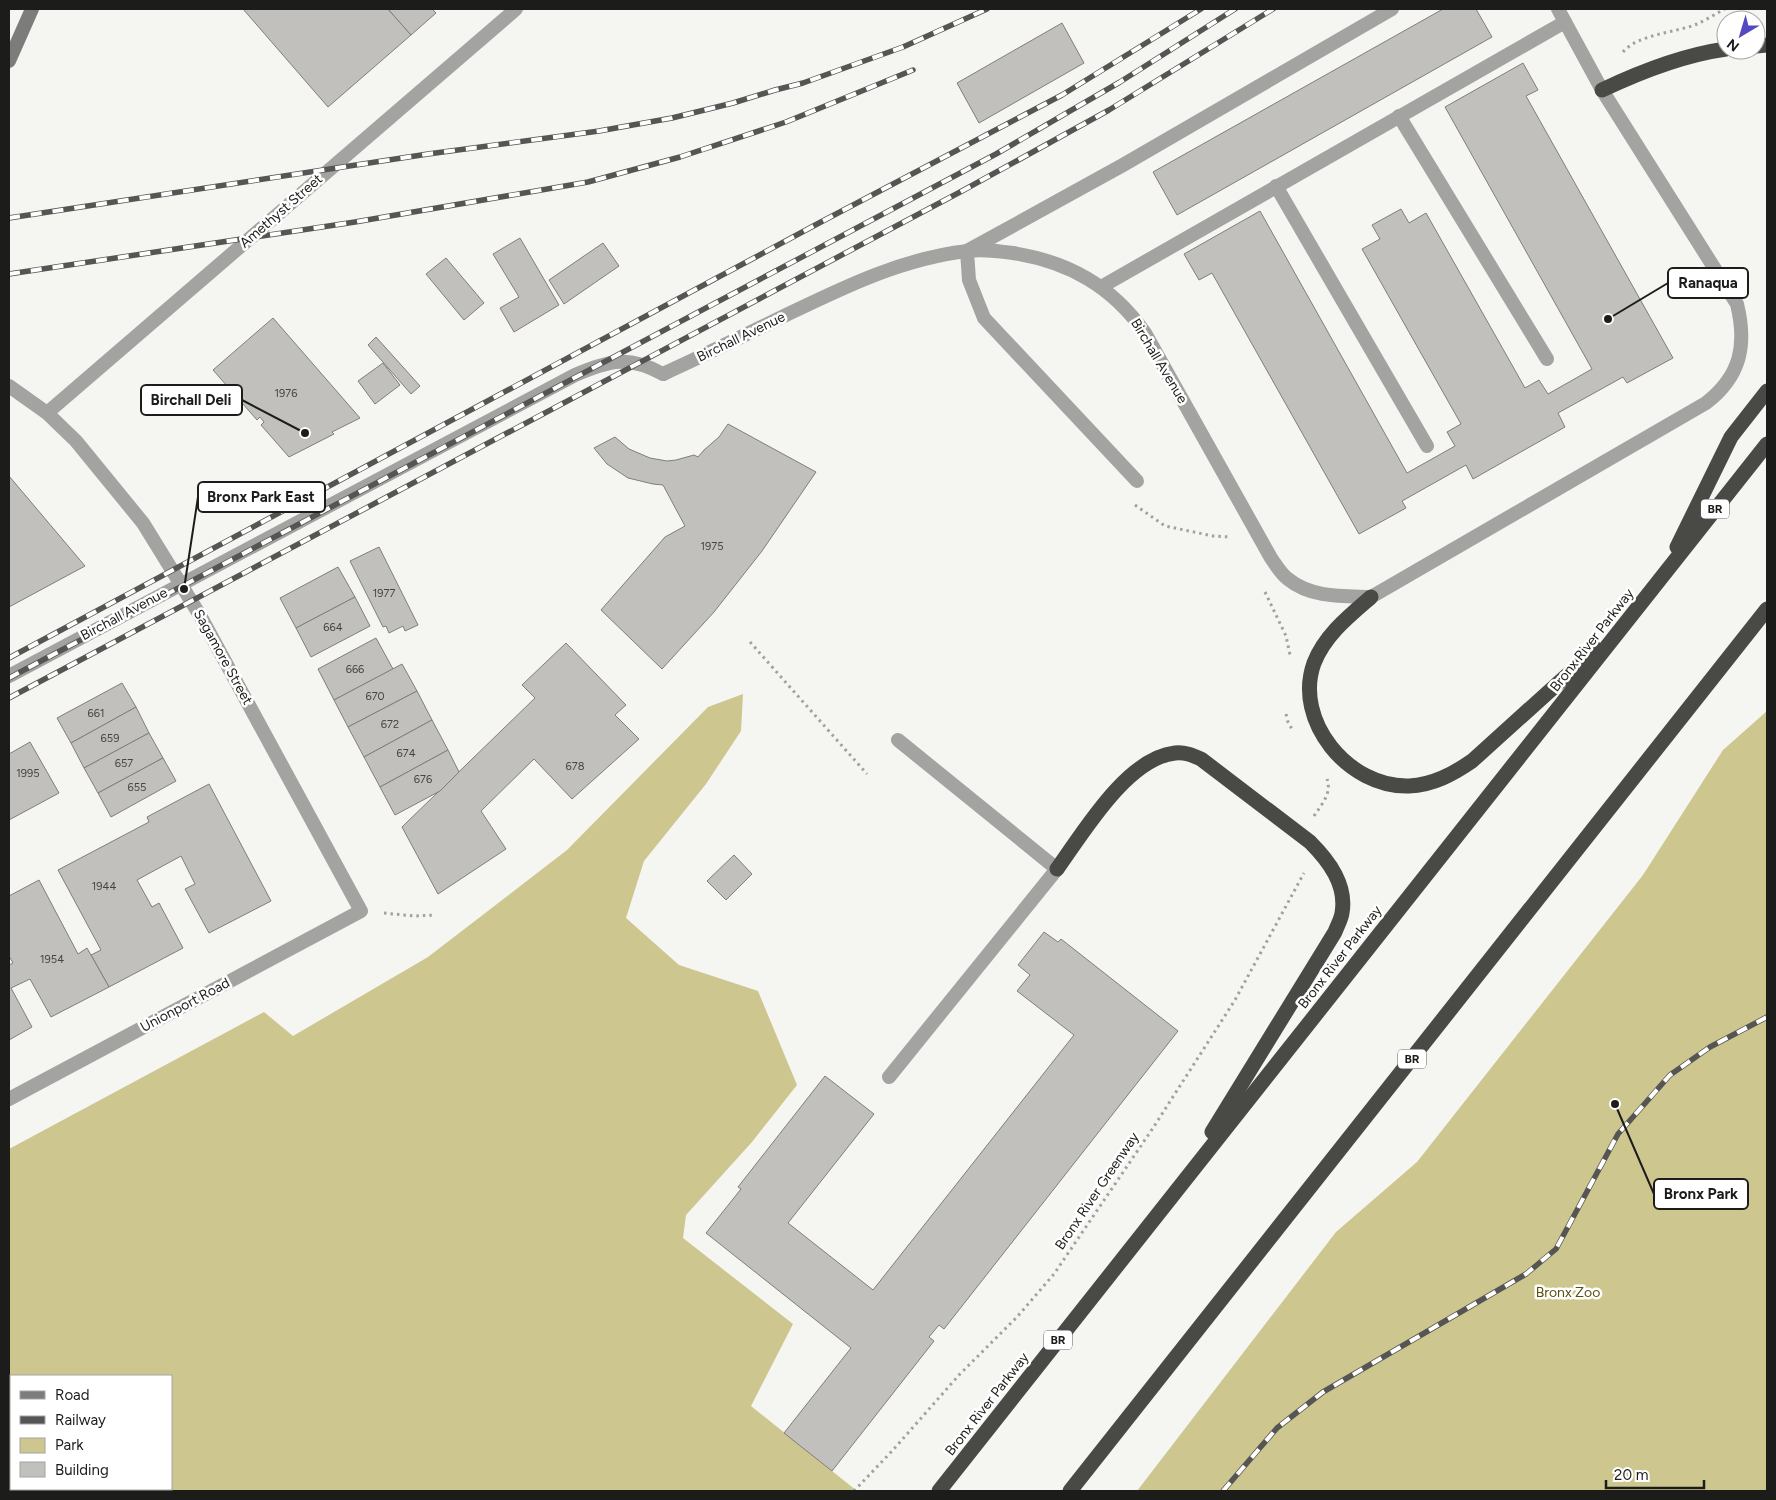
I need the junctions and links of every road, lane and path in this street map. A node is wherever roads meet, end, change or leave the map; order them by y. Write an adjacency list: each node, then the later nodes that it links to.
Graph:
1 (32, 9): 9 (main road)
2 (516, 9): 18 (street, Amethyst Street)
3 (1392, 9): 13 (street)
4 (1558, 9): 6 (street)
5 (1725, 9): 8 (path)
6 (1565, 22): 10 (street); 11 (street)
7 (1716, 51): 10 (highway)
8 (1622, 53)
9 (9, 61)
10 (1602, 90): 26 (street)
11 (1399, 116): 12 (street); 15 (street)
12 (1276, 186): 14 (street); 20 (street)
13 (967, 251): 14 (street, Birchall Avenue); 21 (street); 25 (street, Birchall Avenue)
14 (1101, 287): 26 (street, Birchall Avenue)
15 (1547, 359)
16 (9, 386): 18 (street, Sagamore Street)
17 (1767, 391): 24 (highway)
18 (47, 413): 25 (street, Sagamore Street)
19 (1767, 444): 24 (highway, Bronx River Parkway / BR)
20 (1427, 446)
21 (1137, 481)
22 (1129, 501): 23 (path)
23 (1234, 537)
24 (1664, 575): 28 (highway, Bronx River Parkway / BR)
25 (182, 583): 30 (street, Birchall Avenue); 35 (street, Sagamore Street)
26 (1371, 597): 28 (highway)
27 (1767, 609): 42 (highway, BR)
28 (1627, 622): 39 (highway, Bronx River Parkway / BR)
29 (750, 642): 32 (path)
30 (9, 676)
31 (898, 740): 34 (street)
32 (867, 774)
33 (1308, 866): 40 (path, Bronx River Greenway)
34 (1057, 869): 37 (street); 39 (highway)
35 (361, 911): 36 (path); 38 (street, Unionport Road)
36 (435, 915)
37 (889, 1077)
38 (9, 1099)
39 (1178, 1188): 41 (highway, Bronx River Parkway / BR)
40 (854, 1491)
41 (939, 1491)
42 (1070, 1491)

